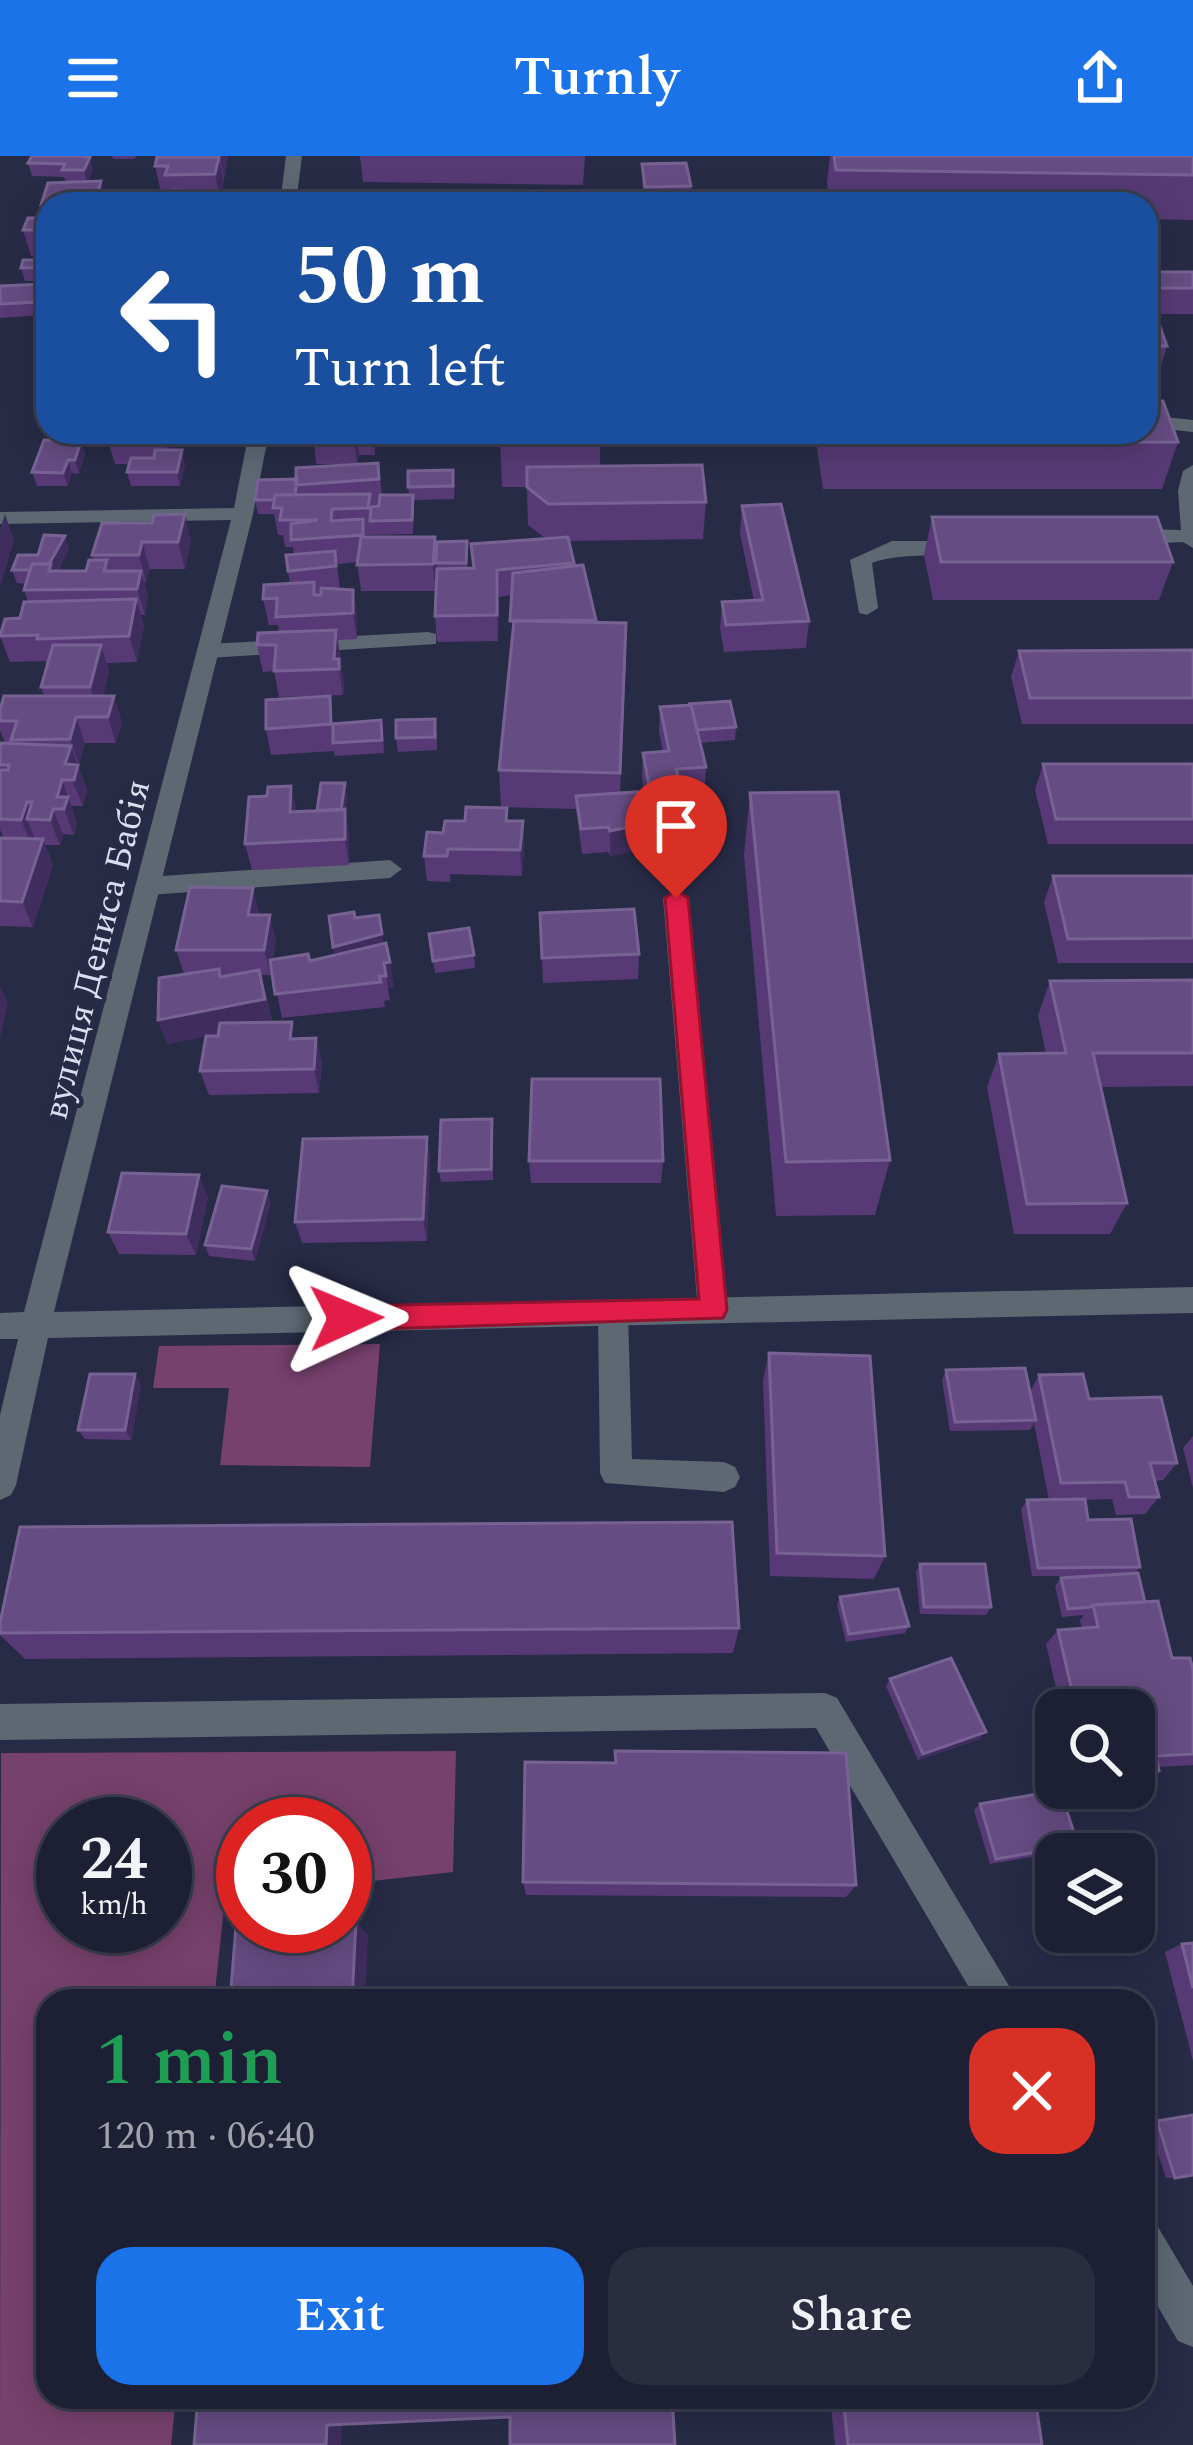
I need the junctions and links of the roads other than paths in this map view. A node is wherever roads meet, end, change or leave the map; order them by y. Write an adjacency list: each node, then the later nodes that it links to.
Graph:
1 (294, 156): 2 (street)
2 (290, 192)
3 (1158, 422): 4 (street)
4 (1193, 426)
5 (257, 444): 7 (street, вулиця Дениса Бабія)
6 (1193, 471): 9 (street)
7 (243, 514): 8 (street); 14 (street, вулиця Дениса Бабія)
8 (0, 518)
9 (1192, 539): 11 (street)
10 (979, 548): 12 (street)
11 (1109, 548)
12 (867, 608)
13 (428, 639): 14 (street)
14 (208, 651): 16 (street, вулиця Дениса Бабія)
15 (390, 869): 16 (street)
16 (148, 886): 21 (street, вулиця Дениса Бабія)
17 (676, 898): 19 (street)
18 (1193, 1300): 19 (street)
19 (713, 1310): 20 (street)
20 (613, 1312): 21 (street); 24 (street)
21 (36, 1325): 22 (street); 23 (street, вулиця Дениса Бабія)
22 (0, 1326)
23 (7, 1419): 25 (street, вулиця Дениса Бабія)
24 (724, 1477)
25 (0, 1485)
26 (0, 1723): 27 (street)
27 (992, 1989)
28 (1155, 2262): 29 (street)
29 (1193, 2326)

